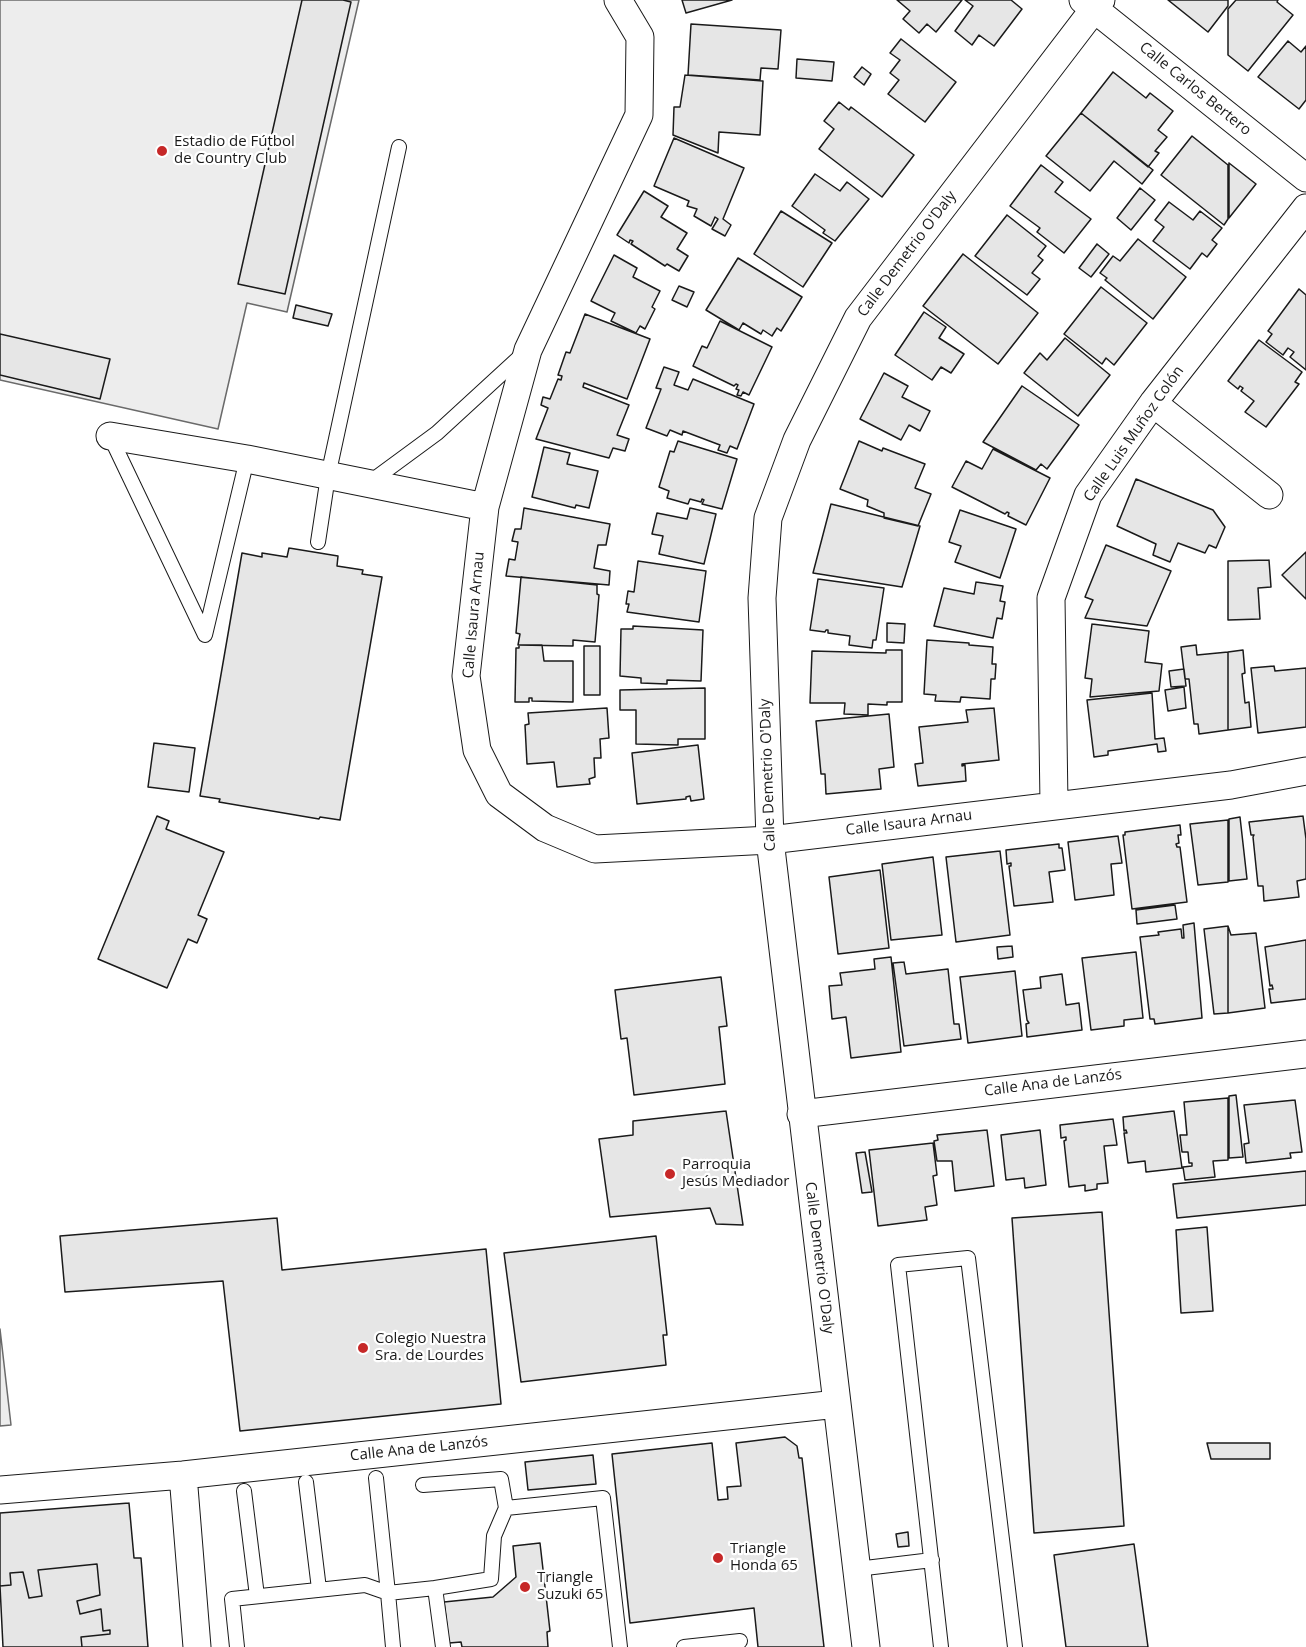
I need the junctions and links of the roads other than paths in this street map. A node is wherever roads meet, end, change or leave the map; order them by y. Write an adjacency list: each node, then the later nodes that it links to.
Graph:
1 (618, 0): 6 (street, Calle Isaura Arnau)
2 (1093, 3): 4 (street, Calle Carlos Bertero); 17 (street, Calle Demetrio O'Daly)
3 (399, 147): 10 (lane)
4 (1306, 178)
5 (1306, 208): 7 (street, Calle Luis Muñoz Colón)
6 (528, 350): 11 (lane); 13 (street, Calle Isaura Arnau)
7 (1153, 403): 12 (street); 16 (street, Calle Luis Muñoz Colón)
8 (110, 436): 9 (street); 9 (lane)
9 (247, 459): 10 (street)
10 (328, 476): 11 (street); 14 (lane)
11 (367, 484): 13 (street)
12 (1269, 495)
13 (485, 507): 17 (street, Calle Isaura Arnau)
14 (318, 542)
15 (1306, 771): 16 (street, Calle Isaura Arnau)
16 (1054, 804): 17 (street, Calle Isaura Arnau)
17 (770, 840): 19 (street, Calle Demetrio O'Daly)
18 (1306, 1054): 19 (street, Calle Ana de Lanzós)
19 (801, 1114): 20 (street, Calle Demetrio O'Daly)
20 (837, 1404): 21 (street, Calle Ana de Lanzós); 29 (street, Calle Demetrio O'Daly)
21 (183, 1475): 25 (street, Calle Ana de Lanzós); 35 (street)
22 (376, 1478): 32 (lane)
23 (306, 1482): 31 (lane)
24 (423, 1485): 27 (lane)
25 (0, 1490)
26 (244, 1491): 33 (lane)
27 (506, 1508): 30 (lane); 39 (lane)
28 (932, 1560): 29 (lane); 42 (lane); 43 (lane)
29 (856, 1569): 41 (street, Calle Demetrio O'Daly)
30 (435, 1588): 32 (lane); 38 (lane)
31 (319, 1589): 32 (lane); 33 (lane)
32 (388, 1593): 37 (lane)
33 (257, 1596): 36 (lane)
34 (740, 1641): 40 (lane)
35 (198, 1647)
36 (237, 1647)
37 (393, 1647)
38 (443, 1647)
39 (620, 1647)
40 (684, 1647)
41 (866, 1647)
42 (941, 1647)
43 (1015, 1647)

